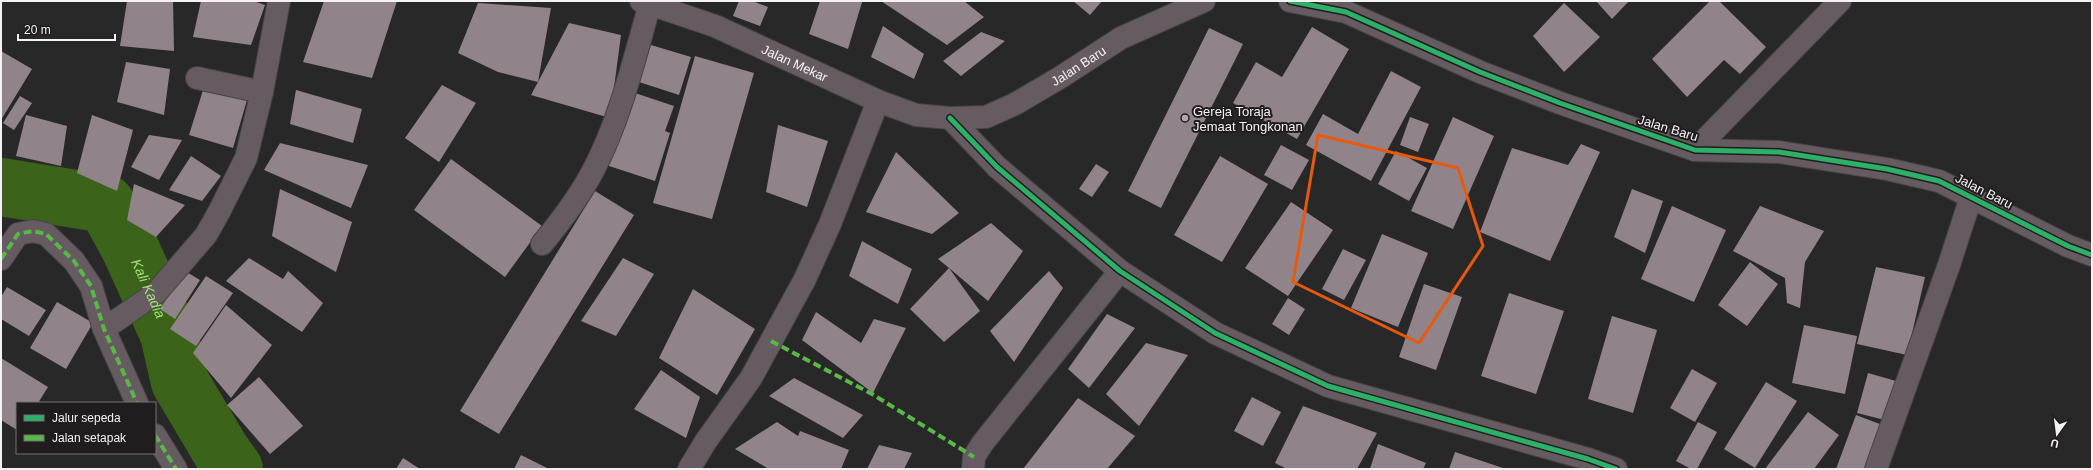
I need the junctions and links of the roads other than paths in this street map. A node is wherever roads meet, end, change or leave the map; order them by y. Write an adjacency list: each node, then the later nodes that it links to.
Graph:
1 (279, 1): 8 (street)
2 (1204, 1): 10 (street, Jalan Baru)
3 (1295, 1): 11 (street, Jalan Baru)
4 (1840, 1): 11 (street)
5 (645, 2): 6 (street, Jalan Mekar); 13 (street)
6 (677, 6): 9 (street, Jalan Mekar)
7 (197, 78): 8 (street)
8 (262, 92): 17 (street)
9 (878, 101): 10 (street, Jalan Mekar); 21 (street)
10 (950, 118): 16 (street)
11 (1695, 150): 12 (street, Jalan Baru)
12 (1970, 197): 14 (street, Jalan Baru); 24 (street)
13 (542, 244)
14 (2092, 255)
15 (1, 259): 17 (street)
16 (1120, 271): 22 (street); 23 (street)
17 (108, 326): 18 (street)
18 (137, 402)
19 (156, 437): 20 (street)
20 (176, 469)
21 (689, 469)
22 (973, 469)
23 (1616, 469)
24 (1876, 469)

